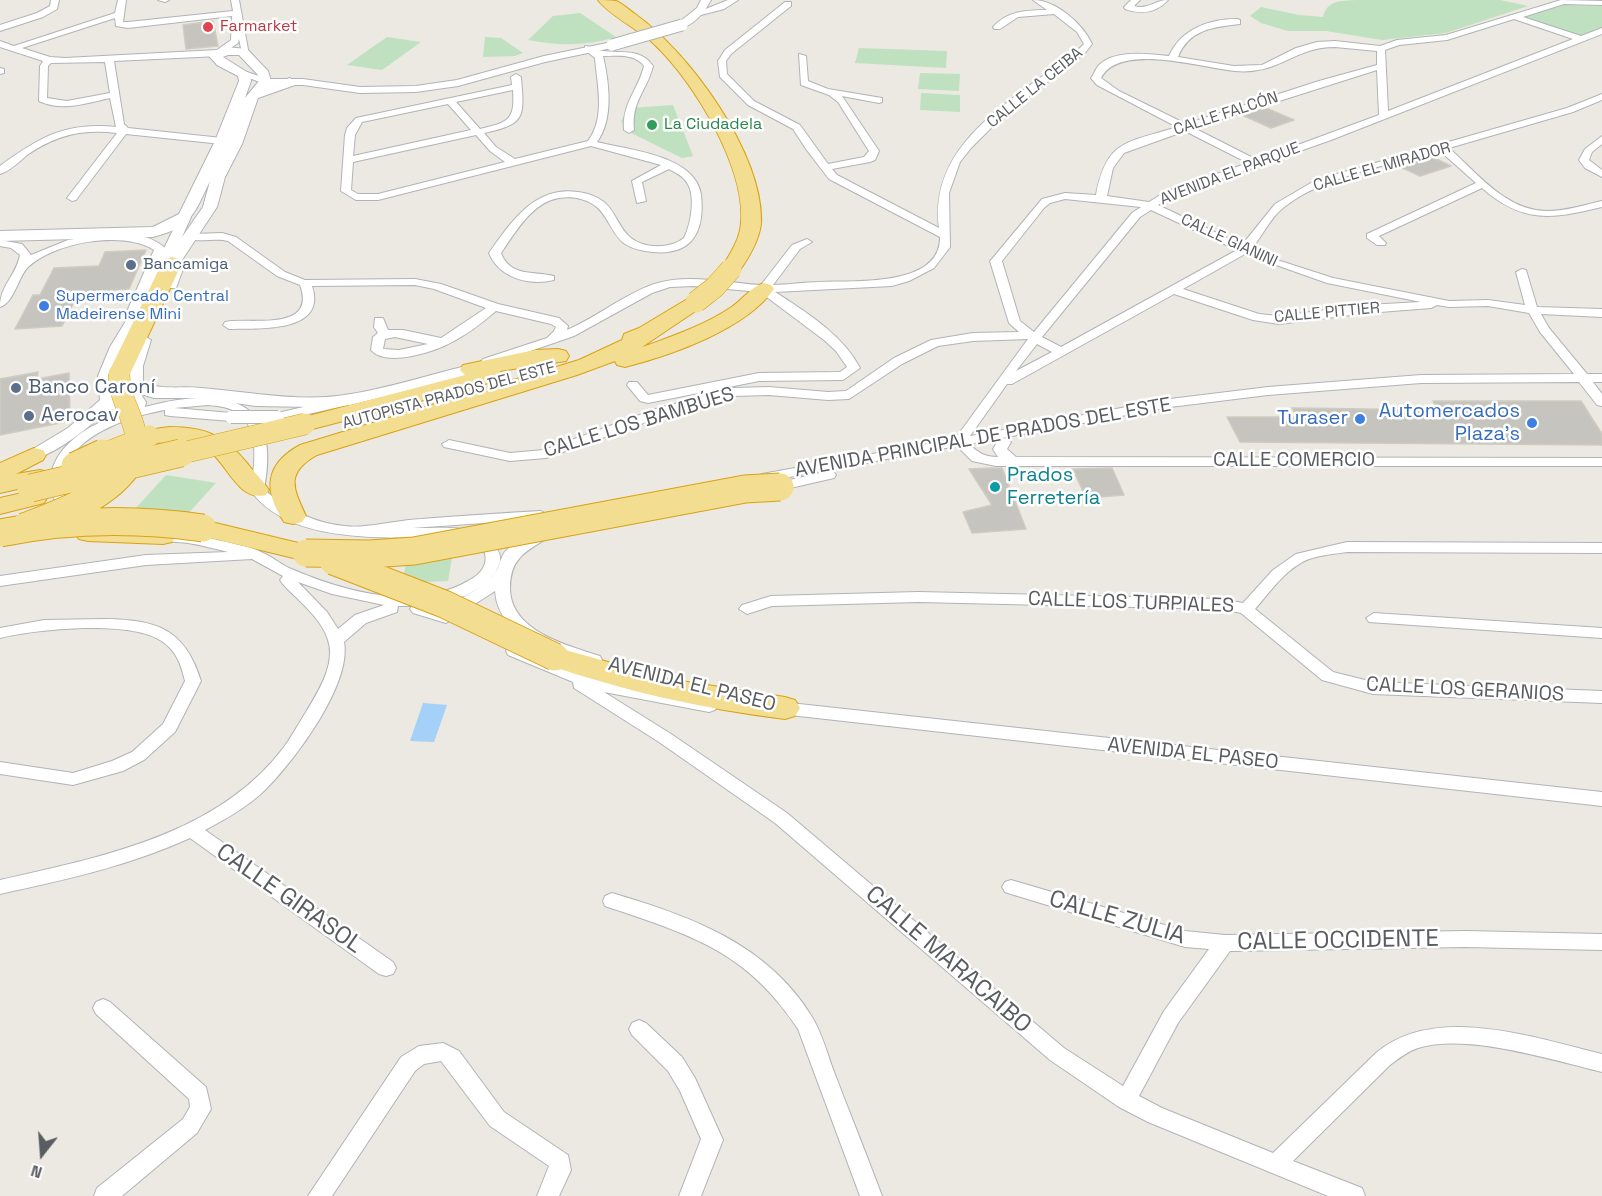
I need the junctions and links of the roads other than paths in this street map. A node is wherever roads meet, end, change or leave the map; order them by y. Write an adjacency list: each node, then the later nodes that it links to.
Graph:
1 (55, 0): 21 (street)
2 (122, 0): 15 (street)
3 (235, 0): 16 (street)
4 (592, 0): 78 (highway, AUTOPISTA PRADOS DEL ESTE)
5 (605, 0): 78 (highway, AUTOPISTA PRADOS DEL ESTE)
6 (706, 0): 17 (street)
7 (734, 0): 17 (street)
8 (1037, 0): 14 (street, CALLE LA CEIBA)
9 (1136, 0): 10 (street)
10 (1164, 0)
11 (1567, 1): 12 (street, CALLE LA CEIBA); 19 (street, CALLE LA CEIBA)
12 (1602, 3)
13 (788, 4): 59 (street)
14 (1054, 12): 18 (street); 70 (street, CALLE LA CEIBA)
15 (119, 14): 16 (street); 24 (street)
16 (237, 14): 27 (street); 29 (street)
17 (697, 14): 26 (street, bridge)
18 (1019, 14): 18 (street)
19 (1512, 16): 23 (street); 25 (street, CALLE LA CEIBA)
20 (1236, 22): 32 (street)
21 (0, 28)
22 (1602, 32): 23 (street, AVENIDA EL PARQUE)
23 (1583, 40): 46 (street, AVENIDA EL PARQUE)
24 (4, 46): 30 (street)
25 (1381, 49): 32 (street, CALLE LA CEIBA); 33 (street)
26 (591, 51): 34 (street); 37 (street); 49 (street); 53 (street)
27 (246, 53): 29 (main road); 34 (main road)
28 (802, 56): 38 (street)
29 (220, 57): 31 (street); 35 (main road)
30 (49, 60): 31 (street); 40 (street)
31 (109, 60): 40 (street)
32 (1172, 60): 47 (street, CALLE LA CEIBA)
33 (1383, 66): 46 (street); 47 (street, CALLE FALCÓN)
34 (258, 67): 36 (main road)
35 (244, 74): 36 (street); 52 (main road)
36 (265, 81): 37 (street); 41 (main road)
37 (290, 82): 41 (main road)
38 (824, 90): 39 (street); 43 (street)
39 (854, 94): 43 (street); 44 (street)
40 (114, 95): 48 (street)
41 (253, 95): 71 (main road)
42 (1602, 97): 54 (street, CALLE EL MIRADOR)
43 (841, 100): 59 (street)
44 (879, 100)
45 (451, 102): 50 (street); 50 (street); 55 (street)
46 (1384, 116): 57 (street, AVENIDA EL PARQUE)
47 (1184, 128): 57 (street, CALLE LA CEIBA); 64 (street, CALLE FALCÓN)
48 (124, 130): 52 (street); 60 (street); 63 (street)
49 (629, 130)
50 (478, 132): 55 (street); 56 (street)
51 (1602, 139): 61 (street)
52 (222, 141): 68 (main road)
53 (591, 143): 56 (street); 58 (street)
54 (1443, 148): 62 (street); 75 (street, CALLE EL MIRADOR)
55 (348, 160): 56 (street)
56 (512, 162)
57 (1256, 163): 67 (street, AVENIDA EL PARQUE)
58 (670, 164): 65 (street); 80 (street)
59 (825, 166): 70 (street)
60 (0, 171)
61 (1602, 174)
62 (1481, 185): 66 (street); 74 (street)
63 (72, 198)
64 (1101, 198): 67 (street, CALLE GIANINI); 94 (street, CALLE GIANINI)
65 (641, 201)
66 (1602, 204)
67 (1149, 205): 75 (street, CALLE GIANINI); 94 (street, AVENIDA EL PARQUE)
68 (185, 217): 69 (main road); 89 (street)
69 (0, 236)
70 (946, 236): 82 (street)
71 (192, 237): 76 (main road); 81 (street)
72 (807, 242): 82 (street)
73 (0, 243): 77 (street)
74 (1381, 243)
75 (1243, 250): 83 (street, CALLE EL MIRADOR); 85 (street, CALLE GIANINI)
76 (172, 263): 99 (highway)
77 (24, 265): 84 (street); 89 (street)
78 (723, 269): 92 (highway, AUTOPISTA PRADOS DEL ESTE, bridge); 97 (highway, AUTOPISTA PRADOS DEL ESTE)
79 (1522, 272): 87 (street)
80 (550, 278)
81 (304, 283): 86 (street); 91 (street)
82 (764, 290): 97 (highway); 97 (street); 102 (street)
83 (1173, 290): 85 (street, CALLE PITTIER); 96 (street, CALLE EL MIRADOR)
84 (0, 304)
85 (1449, 304): 87 (street, CALLE GIANINI)
86 (494, 307): 95 (street); 97 (street)
87 (1534, 310): 88 (street, CALLE GIANINI); 101 (street)
88 (1602, 313)
89 (131, 321): 108 (street)
90 (379, 321): 93 (street)
91 (229, 325)
92 (647, 333): 97 (highway, AUTOPISTA PRADOS DEL ESTE); 97 (highway)
93 (385, 334): 95 (street); 95 (street)
94 (1033, 336): 96 (street, CALLE GIANINI); 103 (street, AVENIDA EL PARQUE); 111 (street, CALLE LOS BAMBÚES)
95 (444, 342)
96 (1060, 351): 103 (street, CALLE EL MIRADOR)
97 (555, 360): 98 (street); 98 (highway); 118 (highway, AUTOPISTA PRADOS DEL ESTE, bridge); 118 (highway, AUTOPISTA PRADOS DEL ESTE, bridge); 124 (highway)
98 (462, 372): 105 (main road)
99 (126, 374): 104 (street); 105 (main road); 125 (highway, bridge)
100 (1602, 378): 101 (street, AVENIDA PRINCIPAL DE PRADOS DEL ESTE)
101 (1591, 383): 107 (street); 110 (street, AVENIDA PRINCIPAL DE PRADOS DEL ESTE); 112 (street, AVENIDA PRINCIPAL DE PRADOS DEL ESTE)
102 (633, 385)
103 (1000, 386): 112 (street, AVENIDA EL PARQUE)
104 (137, 396): 106 (street); 108 (street)
105 (350, 400): 113 (street, bridge)
106 (195, 402): 109 (street); 121 (street)
107 (1602, 402)
108 (111, 405): 109 (street); 118 (street)
109 (79, 442): 113 (street)
110 (1005, 442): 112 (street, AVENIDA PRINCIPAL DE PRADOS DEL ESTE); 114 (street)
111 (448, 444)
112 (963, 445): 114 (street, CALLE COMERCIO); 120 (street, AVENIDA PRINCIPAL DE PRADOS DEL ESTE); 126 (street, AVENIDA PRINCIPAL DE PRADOS DEL ESTE)
113 (62, 460): 127 (street)
114 (1016, 461): 115 (street, CALLE COMERCIO)
115 (1602, 462)
116 (0, 465): 118 (street)
117 (0, 473): 118 (highway)
118 (35, 479): 119 (highway); 121 (highway, bridge); 122 (highway, AUTOPISTA PRADOS DEL ESTE); 123 (highway, AUTOPISTA PRADOS DEL ESTE)
119 (0, 485)
120 (780, 487): 129 (highway, bridge); 132 (street, AVENIDA PRINCIPAL DE PRADOS DEL ESTE)
121 (257, 490): 124 (street)
122 (0, 494)
123 (0, 506)
124 (293, 516): 126 (street)
125 (8, 530): 127 (highway); 129 (highway, bridge)
126 (368, 530): 131 (street); 132 (street, AVENIDA EL PASEO)
127 (163, 536): 130 (street)
128 (1602, 548): 138 (street, CALLE LOS TURPIALES)
129 (306, 553): 143 (highway, bridge)
130 (255, 555): 131 (street); 134 (street)
131 (273, 567): 133 (street)
132 (507, 568): 136 (street, AVENIDA PRINCIPAL DE PRADOS DEL ESTE); 145 (street, AVENIDA EL PASEO)
133 (287, 580): 135 (street); 142 (street)
134 (0, 581)
135 (392, 608): 136 (street); 142 (street)
136 (418, 609): 143 (street)
137 (747, 609): 138 (street, CALLE LOS TURPIALES)
138 (1246, 609): 144 (street, CALLE LOS GERANIOS)
139 (1374, 618): 141 (street)
140 (0, 633): 146 (street)
141 (1602, 633)
142 (336, 641): 148 (street)
143 (562, 667): 145 (highway); 158 (street, CALLE MARACAIBO)
144 (1602, 697)
145 (785, 708): 147 (street, AVENIDA EL PASEO)
146 (0, 768)
147 (1602, 799)
148 (191, 830): 150 (street); 154 (street, CALLE GIRASOL)
149 (1011, 886): 153 (street, CALLE ZULIA)
150 (0, 887)
151 (612, 902): 164 (street)
152 (1602, 942): 153 (street, CALLE OCCIDENTE)
153 (1225, 943): 158 (street, CALLE OCCIDENTE)
154 (386, 968)
155 (103, 1008): 160 (street)
156 (639, 1029): 163 (street)
157 (1602, 1063): 159 (street)
158 (1126, 1100): 159 (street, CALLE MARACAIBO)
159 (1276, 1166): 165 (street, CALLE MARACAIBO)
160 (105, 1196)
161 (319, 1196): 162 (street)
162 (548, 1196)
163 (690, 1196)
164 (871, 1196)
165 (1354, 1196)

